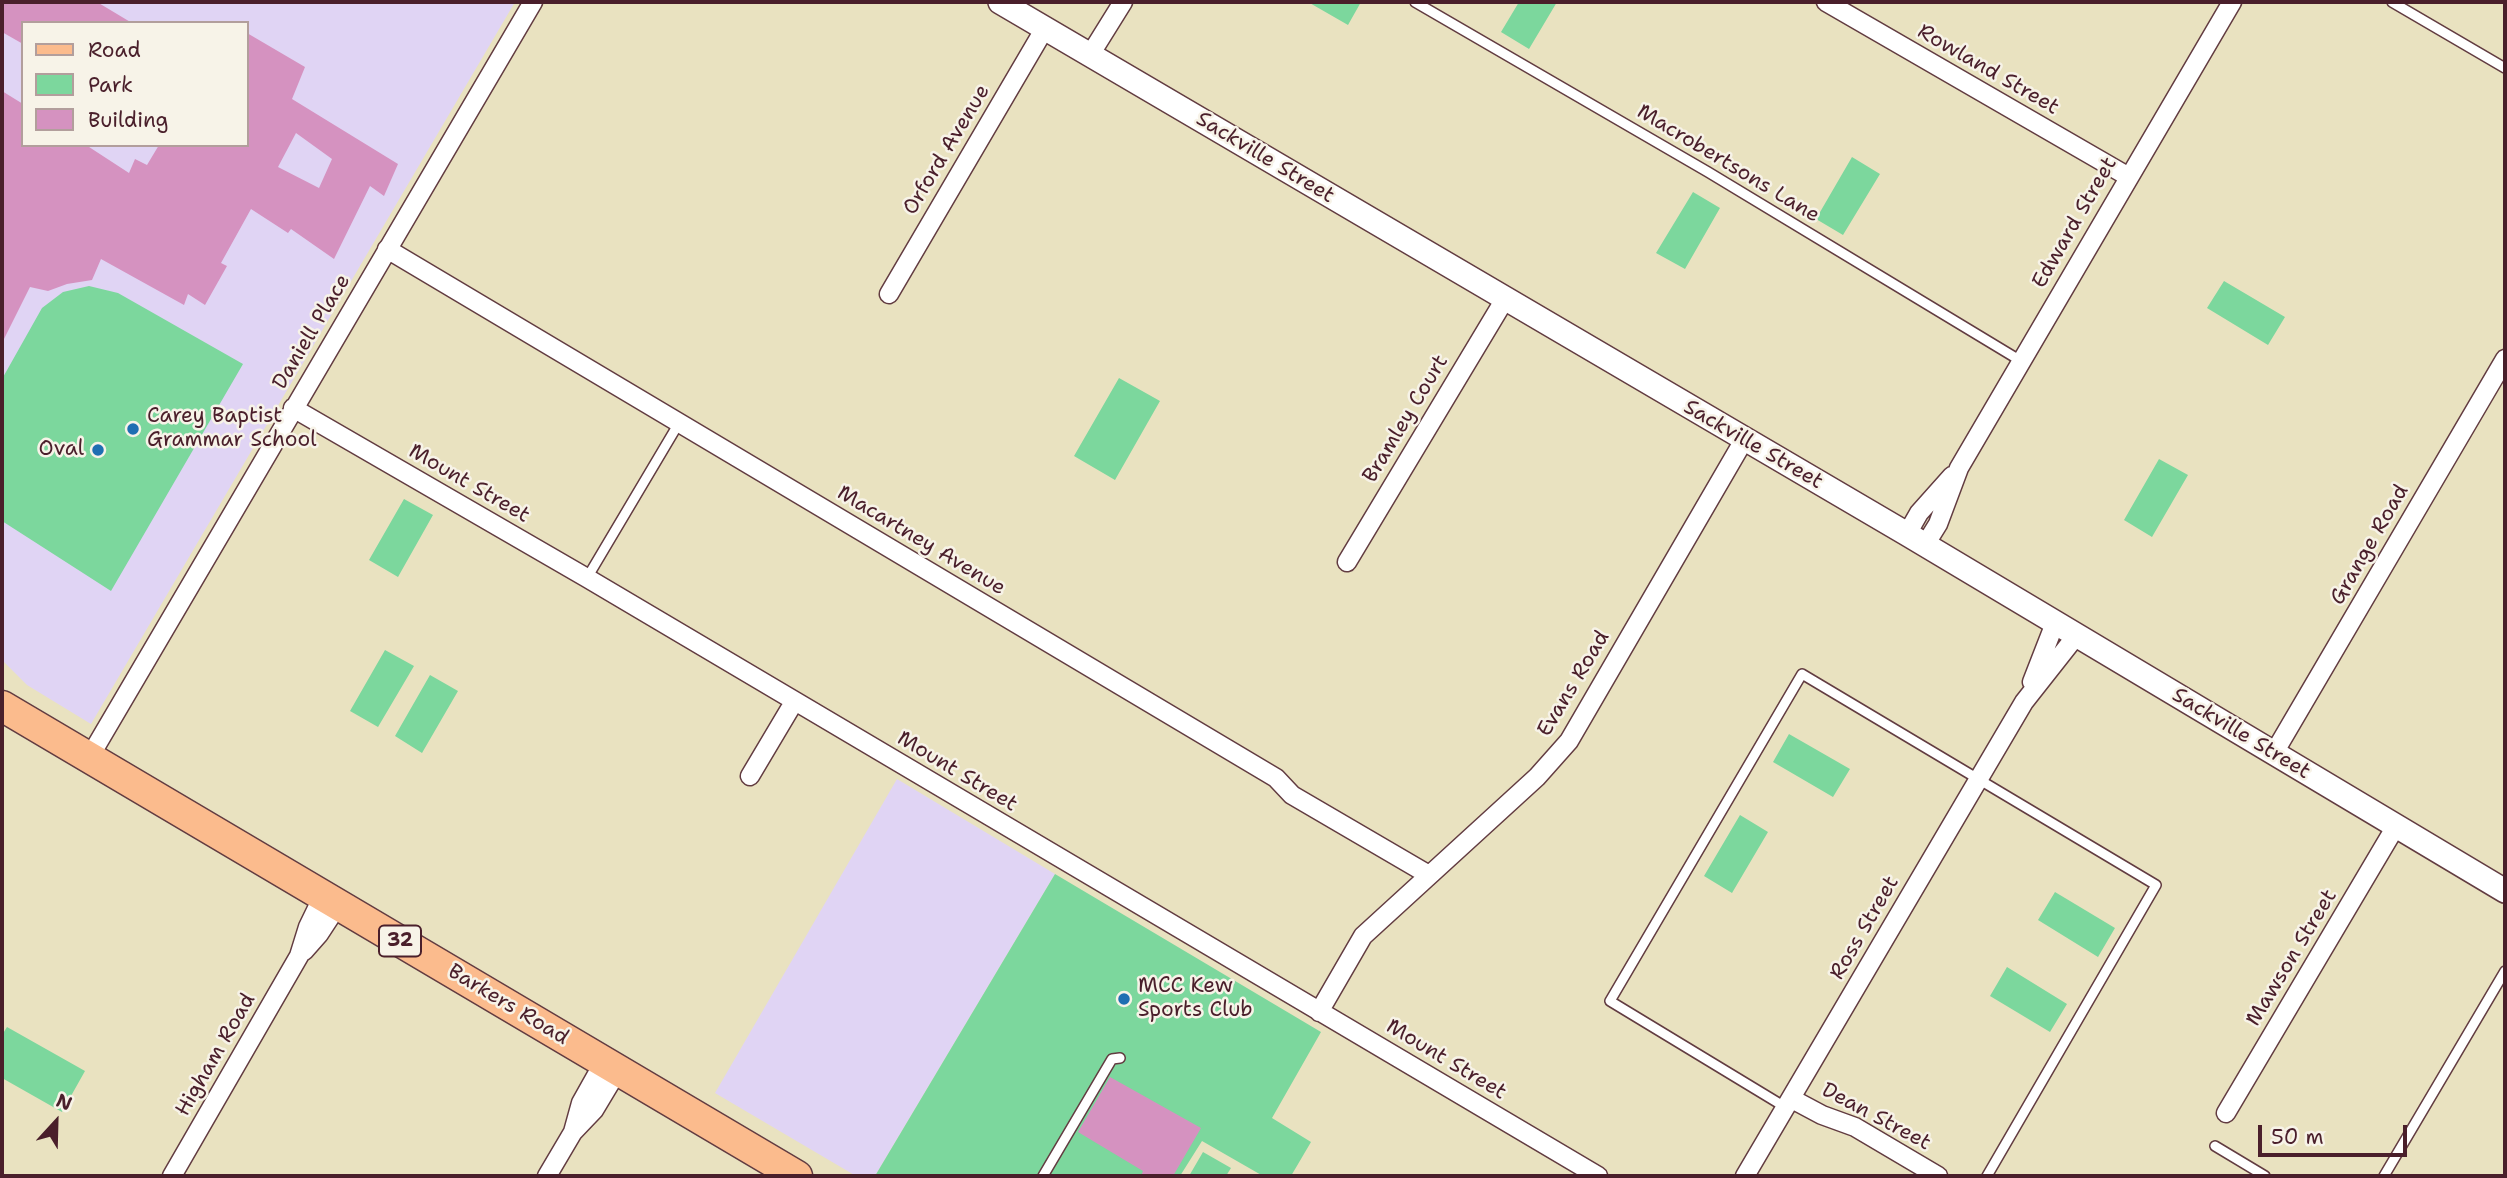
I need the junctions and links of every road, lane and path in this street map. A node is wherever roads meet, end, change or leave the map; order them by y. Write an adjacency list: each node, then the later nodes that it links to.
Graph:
1 (533, 2): 12 (street, Daniell Place)
2 (1000, 2): 8 (street, Sackville Street)
3 (1122, 2): 9 (street)
4 (1415, 2): 16 (lane, Macrobertsons Lane)
5 (1826, 2): 11 (street, Rowland Street)
6 (2232, 2): 11 (street, Edward Street)
7 (2392, 2): 10 (lane)
8 (1045, 28): 9 (street, Sackville Street); 13 (street, Orford Avenue)
9 (1090, 55): 14 (street, Sackville Street)
10 (2505, 68)
11 (2129, 177): 16 (street, Edward Street)
12 (387, 249): 17 (street, Daniell Place); 18 (street, Macartney Avenue)
13 (889, 294)
14 (1505, 299): 19 (street, Sackville Street); 21 (street, Bramley Court)
15 (2505, 359): 28 (street, Grange Road)
16 (2021, 361): 20 (street, Edward Street)
17 (293, 408): 22 (street, Mount Street); 29 (street, Daniell Place)
18 (679, 424): 22 (lane); 33 (street, Macartney Avenue)
19 (1744, 440): 20 (street, Sackville Street); 33 (street, Evans Road)
20 (1916, 540): 23 (street, Sackville Street)
21 (1347, 562)
22 (587, 579): 25 (street, Mount Street)
23 (2055, 623): 24 (street, Sackville Street); 26 (street, Ross Street)
24 (2076, 636): 26 (street, Ross Street); 28 (street, Sackville Street)
25 (794, 702): 30 (street); 37 (street, Mount Street)
26 (2024, 702): 31 (street, Ross Street)
27 (2, 706): 29 (main road, Barkers Road / 32)
28 (2274, 753): 32 (street, Sackville Street)
29 (89, 758): 35 (main road, Barkers Road / 32)
30 (750, 776)
31 (1979, 779): 40 (street, Ross Street); 40 (lane); 50 (lane)
32 (2396, 826): 34 (street, Sackville Street); 41 (street, Mawson Street)
33 (1429, 875): 37 (street, Evans Road)
34 (2505, 891)
35 (331, 900): 39 (main road, Barkers Road / 32); 43 (street, Higham Road)
36 (2505, 971): 52 (lane)
37 (1319, 1012): 47 (street, Mount Street)
38 (1120, 1058): 46 (lane)
39 (611, 1066): 44 (street); 45 (main road, Barkers Road / 32)
40 (1788, 1103): 48 (street, Ross Street); 49 (street, Dean Street)
41 (2226, 1113)
42 (2215, 1146): 51 (lane)
43 (172, 1176)
44 (547, 1176)
45 (797, 1176)
46 (1043, 1176)
47 (1598, 1176)
48 (1745, 1176)
49 (1938, 1176)
50 (1987, 1176)
51 (2265, 1176)
52 (2384, 1176)

